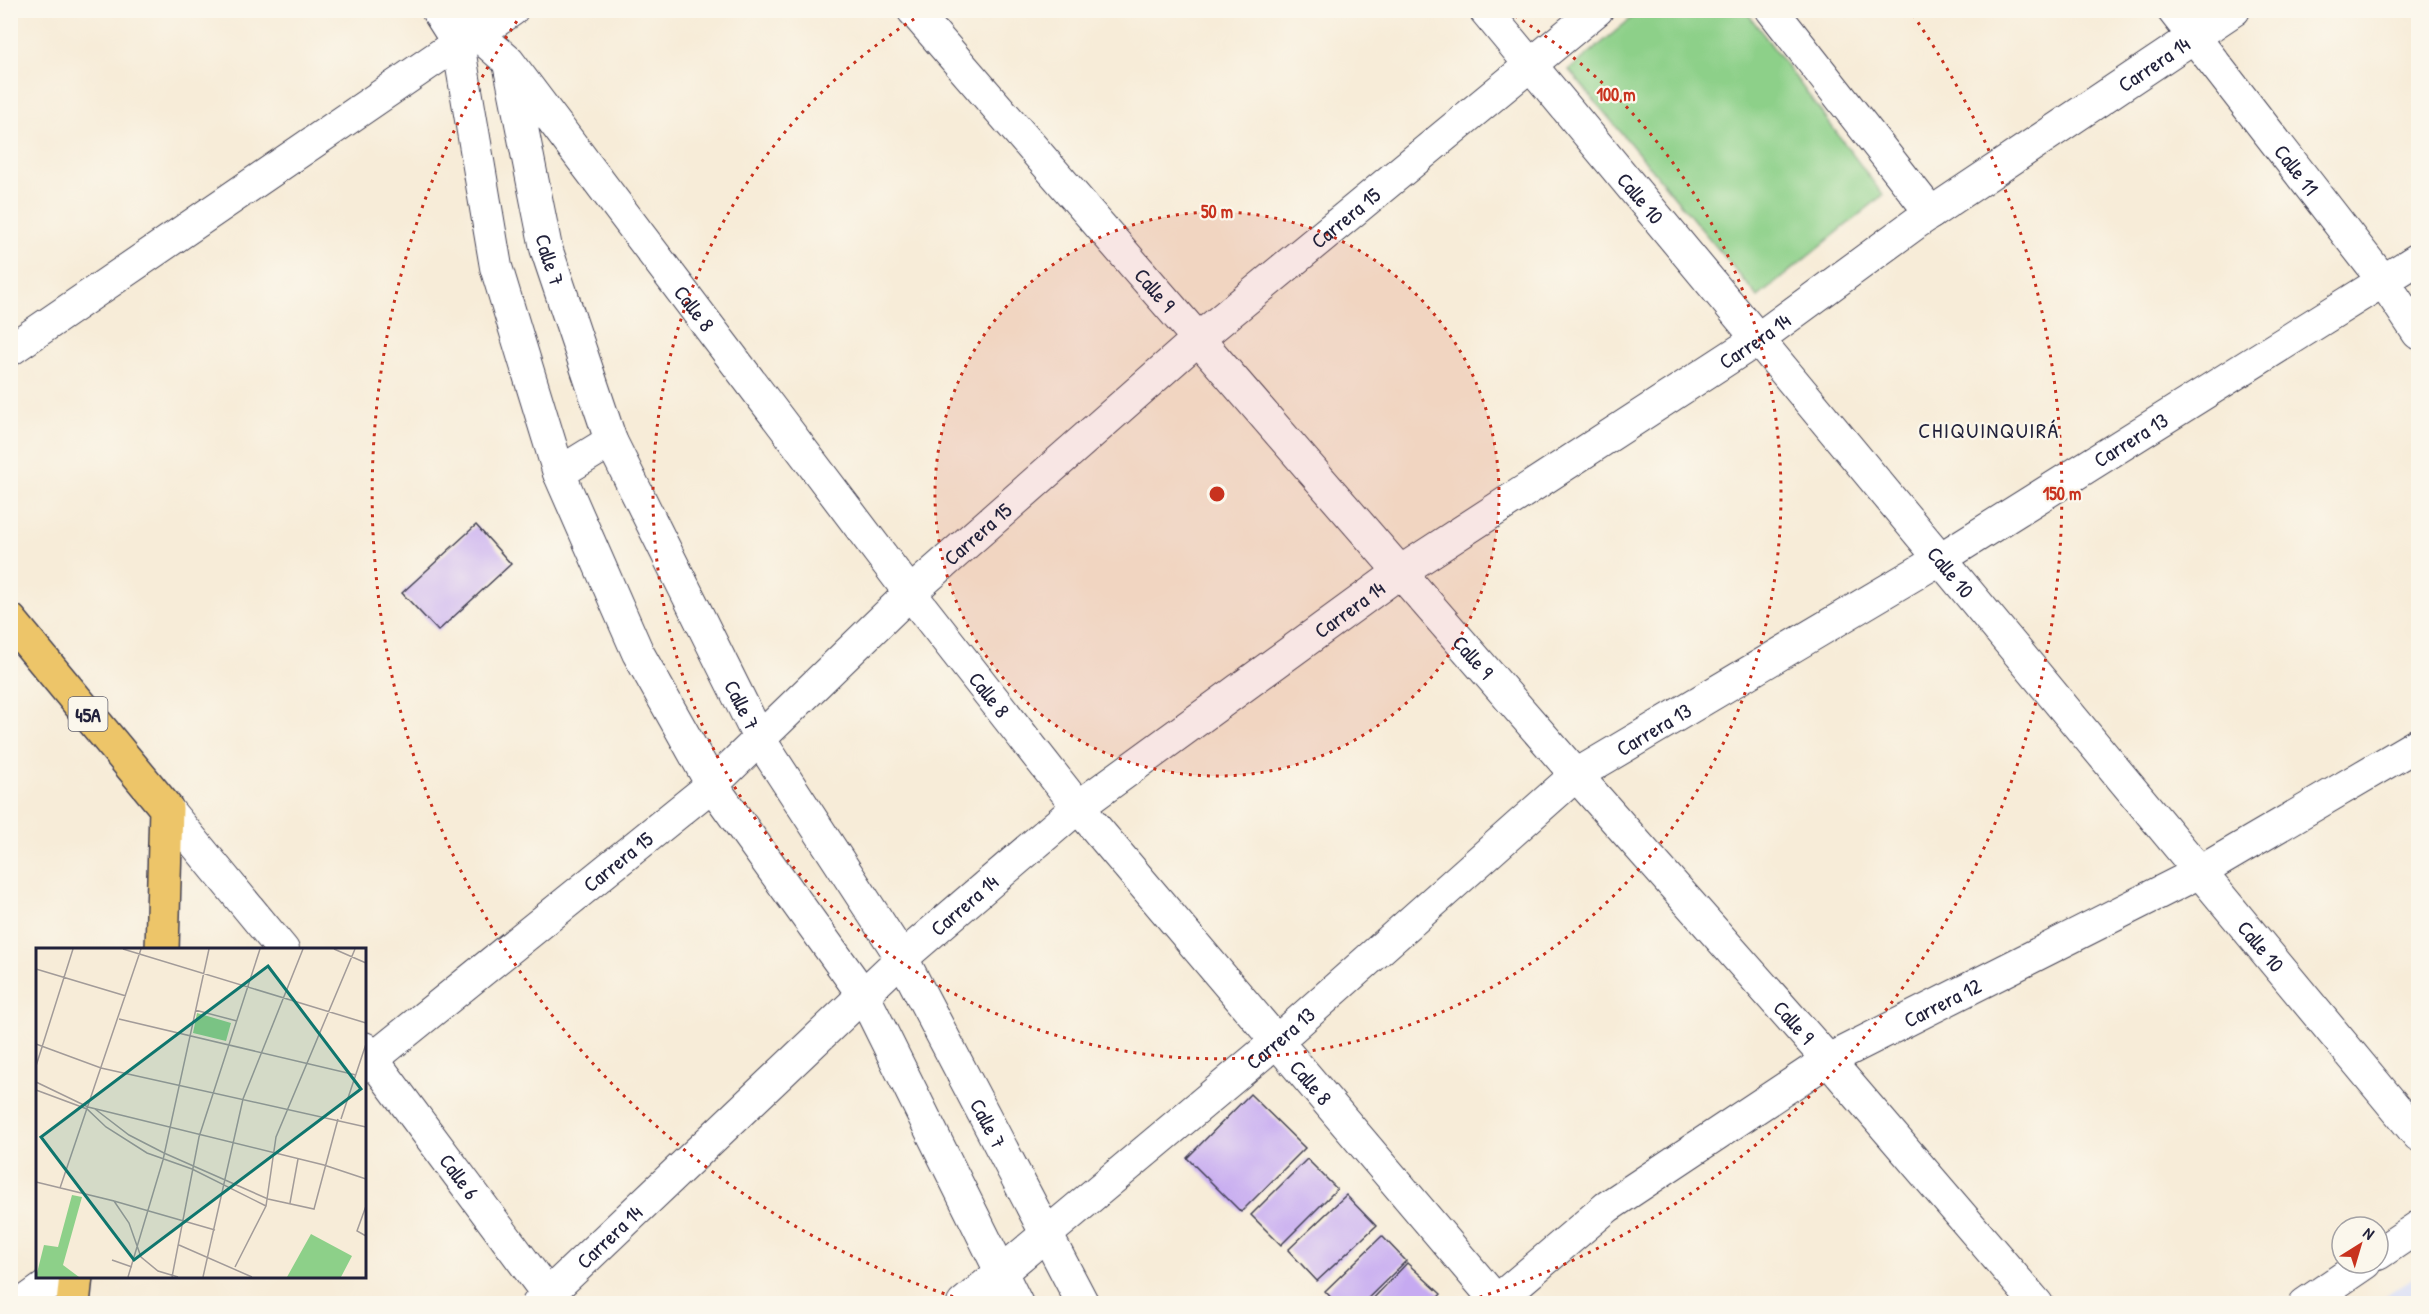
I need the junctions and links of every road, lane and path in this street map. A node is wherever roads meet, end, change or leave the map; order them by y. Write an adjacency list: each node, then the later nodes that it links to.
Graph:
1 (437, 10): 9 (street)
2 (512, 10): 9 (street)
3 (913, 10): 17 (street, Calle 9)
4 (1485, 10): 12 (street, Calle 10)
5 (1597, 10): 12 (street, Carrera 15)
6 (1772, 10): 13 (street)
7 (2173, 10): 10 (street, Calle 11)
8 (2234, 10): 10 (street, Carrera 14)
9 (466, 29): 11 (street, Calle 8); 19 (street); 21 (street)
10 (2195, 38): 13 (street, Carrera 14); 15 (street, Calle 11)
11 (508, 62): 20 (street, Calle 7); 24 (street, Calle 8)
12 (1530, 65): 17 (street, Carrera 15); 18 (street, Calle 10)
13 (1931, 213): 18 (street, Carrera 14)
14 (2418, 259): 15 (street, Carrera 13)
15 (2382, 279): 16 (street, Calle 11); 22 (street, Carrera 13)
16 (2418, 333)
17 (1198, 339): 23 (street, Calle 9); 24 (street, Carrera 15)
18 (1758, 339): 22 (street, Calle 10); 23 (street, Carrera 14)
19 (10, 350)
20 (611, 441): 21 (street); 26 (street, Calle 7)
21 (559, 473): 29 (street)
22 (1940, 559): 28 (street, Carrera 13); 32 (street, Calle 10)
23 (1400, 572): 28 (street, Calle 9); 30 (street, Carrera 14)
24 (910, 594): 26 (street, Carrera 15); 30 (street, Calle 8)
25 (10, 620): 31 (highway, 45A)
26 (760, 741): 29 (street, Carrera 15); 35 (street, Calle 7)
27 (2418, 744): 32 (street, Carrera 12)
28 (1576, 776): 37 (street, Carrera 13); 39 (street, Calle 9)
29 (712, 785): 36 (street); 38 (street, Carrera 15)
30 (1078, 807): 35 (street, Carrera 14); 37 (street, Calle 8)
31 (166, 808): 33 (highway); 34 (street)
32 (2200, 872): 39 (street, Carrera 12); 40 (street, Calle 10)
33 (162, 948)
34 (281, 948)
35 (902, 958): 36 (street, Carrera 14); 42 (street, Calle 7)
36 (864, 996): 44 (street); 48 (street, Carrera 14)
37 (1276, 1041): 42 (street, Carrera 13); 49 (street, Calle 8)
38 (368, 1058): 48 (street, Calle 6)
39 (1828, 1060): 49 (street, Carrera 12); 55 (street, Calle 9)
40 (2418, 1135)
41 (2418, 1227): 43 (street)
42 (1046, 1233): 44 (street, Carrera 13); 54 (street, Calle 7)
43 (2390, 1246)
44 (1001, 1271): 52 (street, Carrera 13); 53 (street)
45 (2347, 1275): 56 (street)
46 (58, 1278): 50 (street)
47 (76, 1278): 51 (highway)
48 (547, 1300)
49 (1496, 1302)
50 (22, 1304)
51 (73, 1304)
52 (963, 1304)
53 (1017, 1304)
54 (1083, 1304)
55 (2037, 1304)
56 (2305, 1304)

